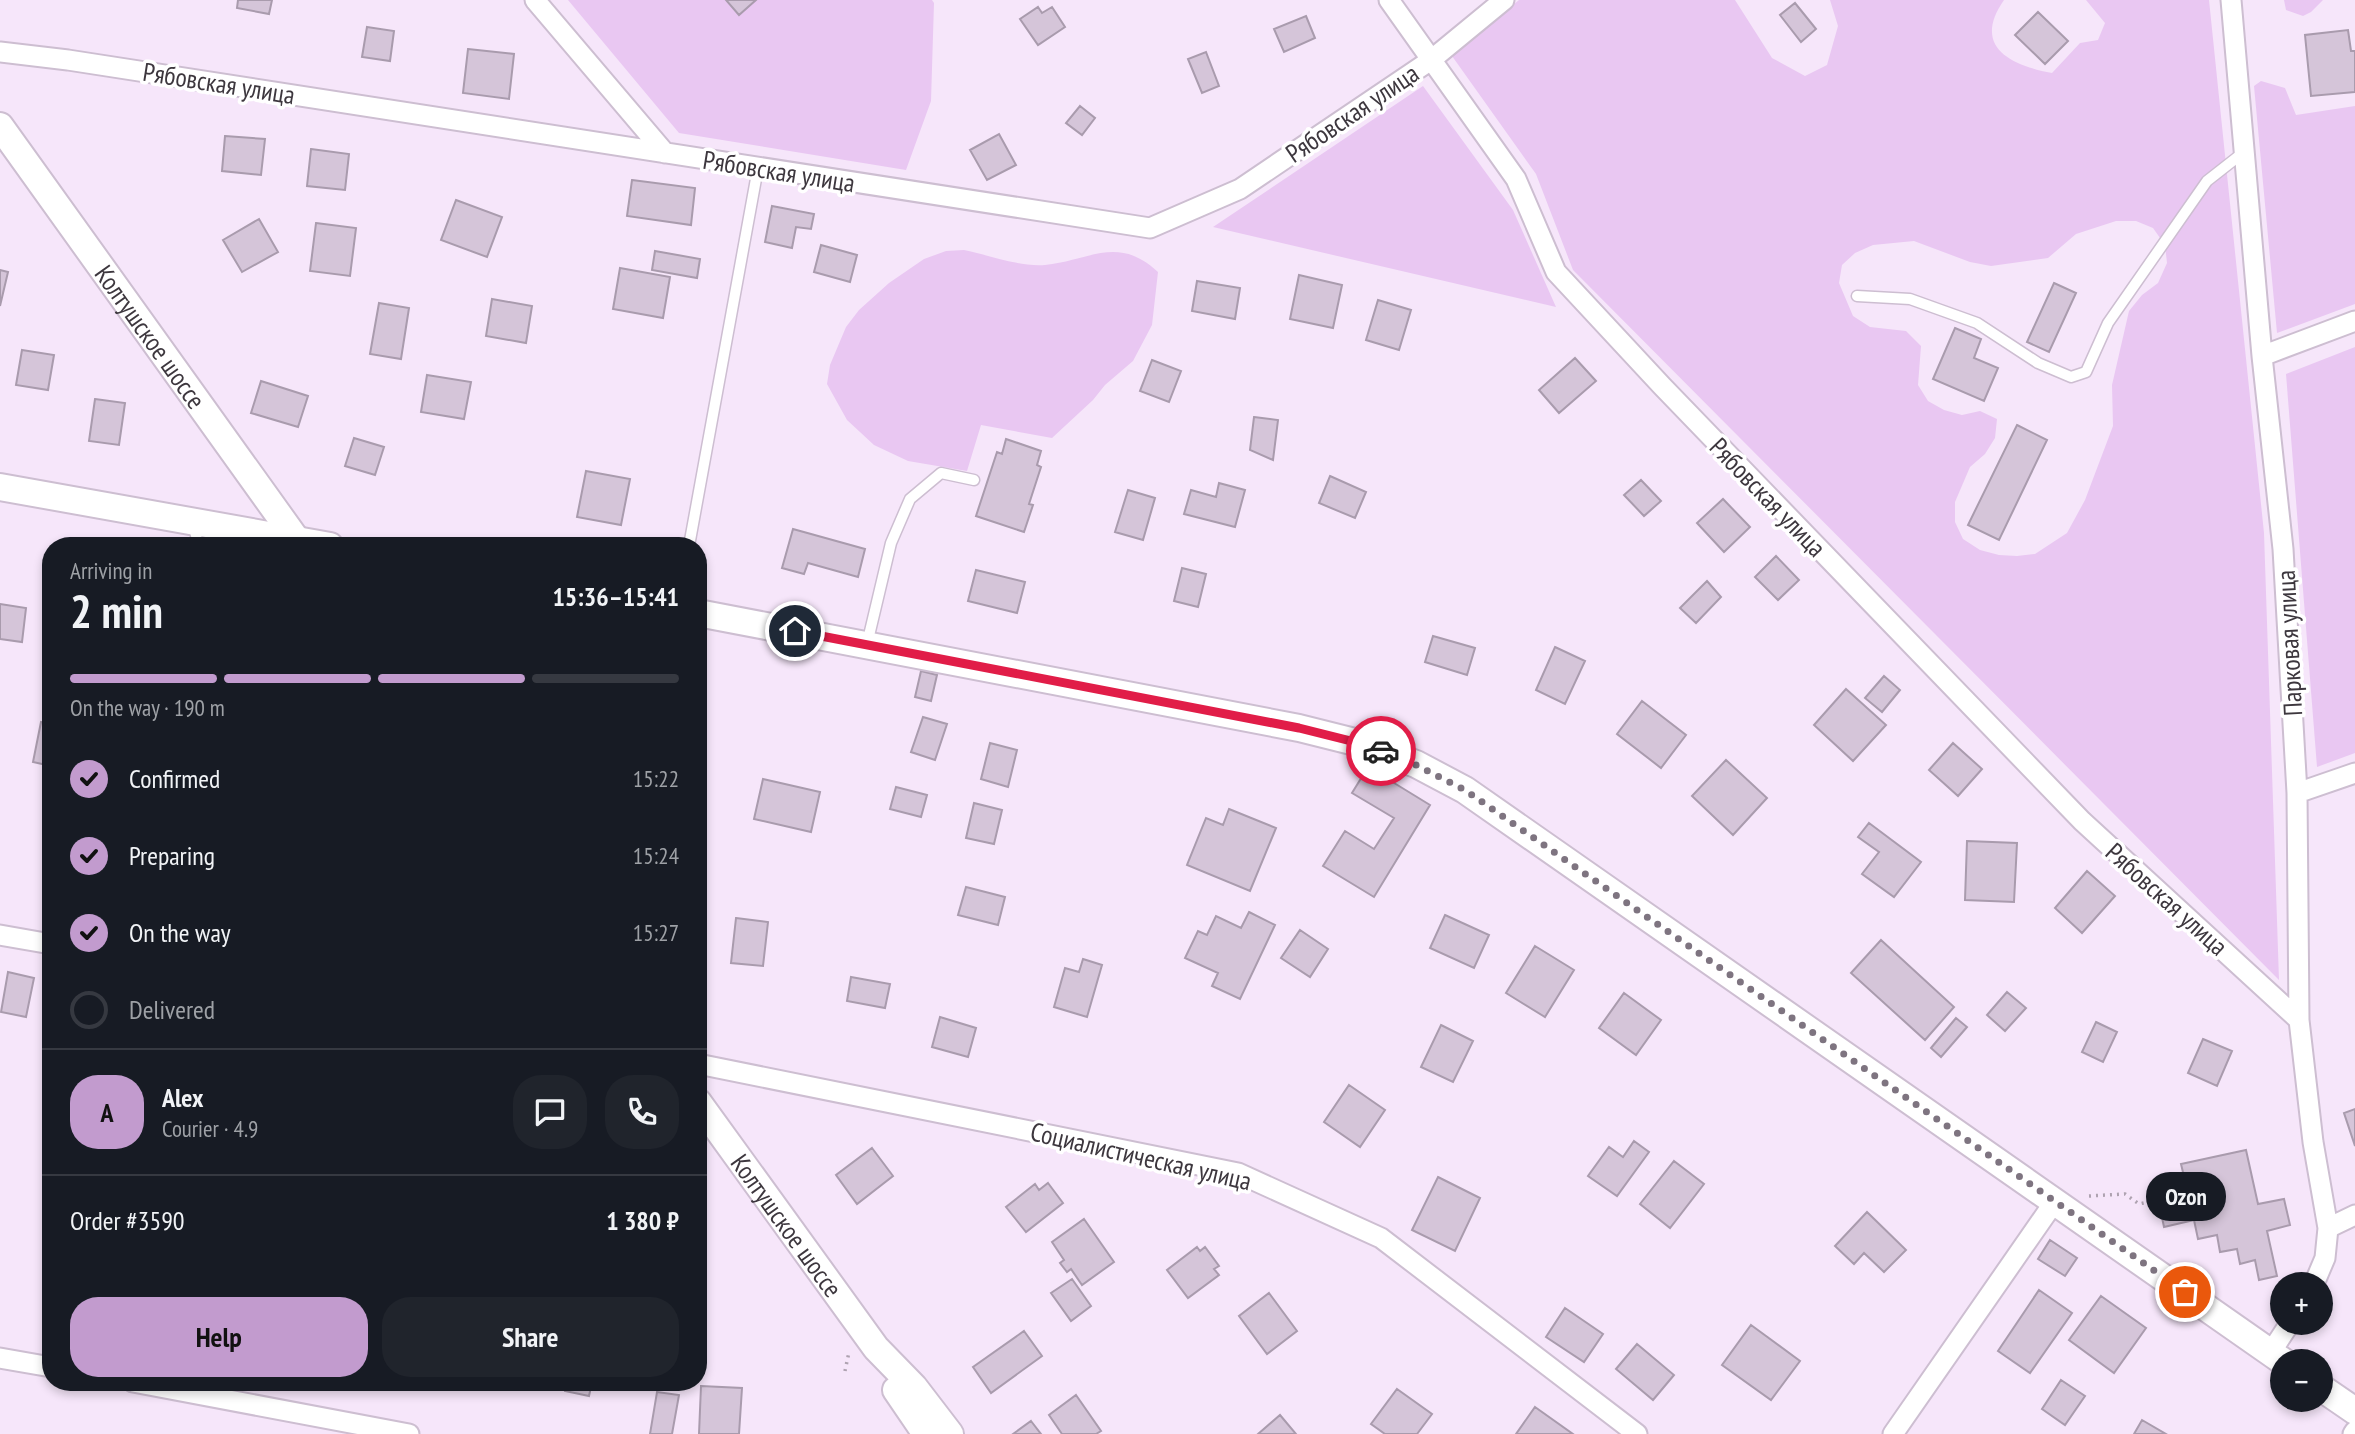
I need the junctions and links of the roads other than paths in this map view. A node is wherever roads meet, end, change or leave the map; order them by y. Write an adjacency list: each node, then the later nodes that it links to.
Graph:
1 (535, 0): 9 (street)
2 (1389, 0): 6 (street)
3 (1504, 0): 6 (street)
4 (2231, 0): 8 (street, Парковая улица)
5 (0, 52): 9 (street, Рябовская улица)
6 (1431, 60): 10 (street, Рябовская улица); 26 (street, Рябовская улица)
7 (0, 126): 18 (street, Колтушское шоссе)
8 (2244, 152): 11 (lane); 13 (street, Парковая улица)
9 (665, 153): 10 (street, Рябовская улица)
10 (758, 168): 19 (lane)
11 (1857, 296)
12 (2355, 321): 13 (street)
13 (2262, 356): 23 (street, Парковая улица)
14 (974, 480): 21 (lane)
15 (0, 487): 16 (street)
16 (195, 534): 17 (street)
17 (230, 537)
18 (295, 537)
19 (692, 537)
20 (707, 615): 21 (street)
21 (867, 644): 29 (street)
22 (2355, 772): 23 (street)
23 (2297, 793): 26 (street, Парковая улица)
24 (0, 935): 25 (street)
25 (42, 942)
26 (2299, 1020): 31 (street, Парковая улица)
27 (707, 1066): 43 (street, Социалистическая улица)
28 (707, 1114): 33 (street, Колтушское шоссе)
29 (2054, 1201): 34 (street); 44 (street)
30 (2355, 1215): 31 (street)
31 (2328, 1228): 32 (street, Парковая улица)
32 (2319, 1272)
33 (876, 1348): 41 (street, Колтушское шоссе); 42 (street, Колтушское шоссе)
34 (2270, 1351)
35 (0, 1358): 36 (street)
36 (42, 1365)
37 (180, 1391): 40 (street)
38 (2333, 1396): 39 (street)
39 (2355, 1411)
40 (409, 1434)
41 (926, 1434)
42 (950, 1434)
43 (1637, 1434)
44 (1893, 1434)

